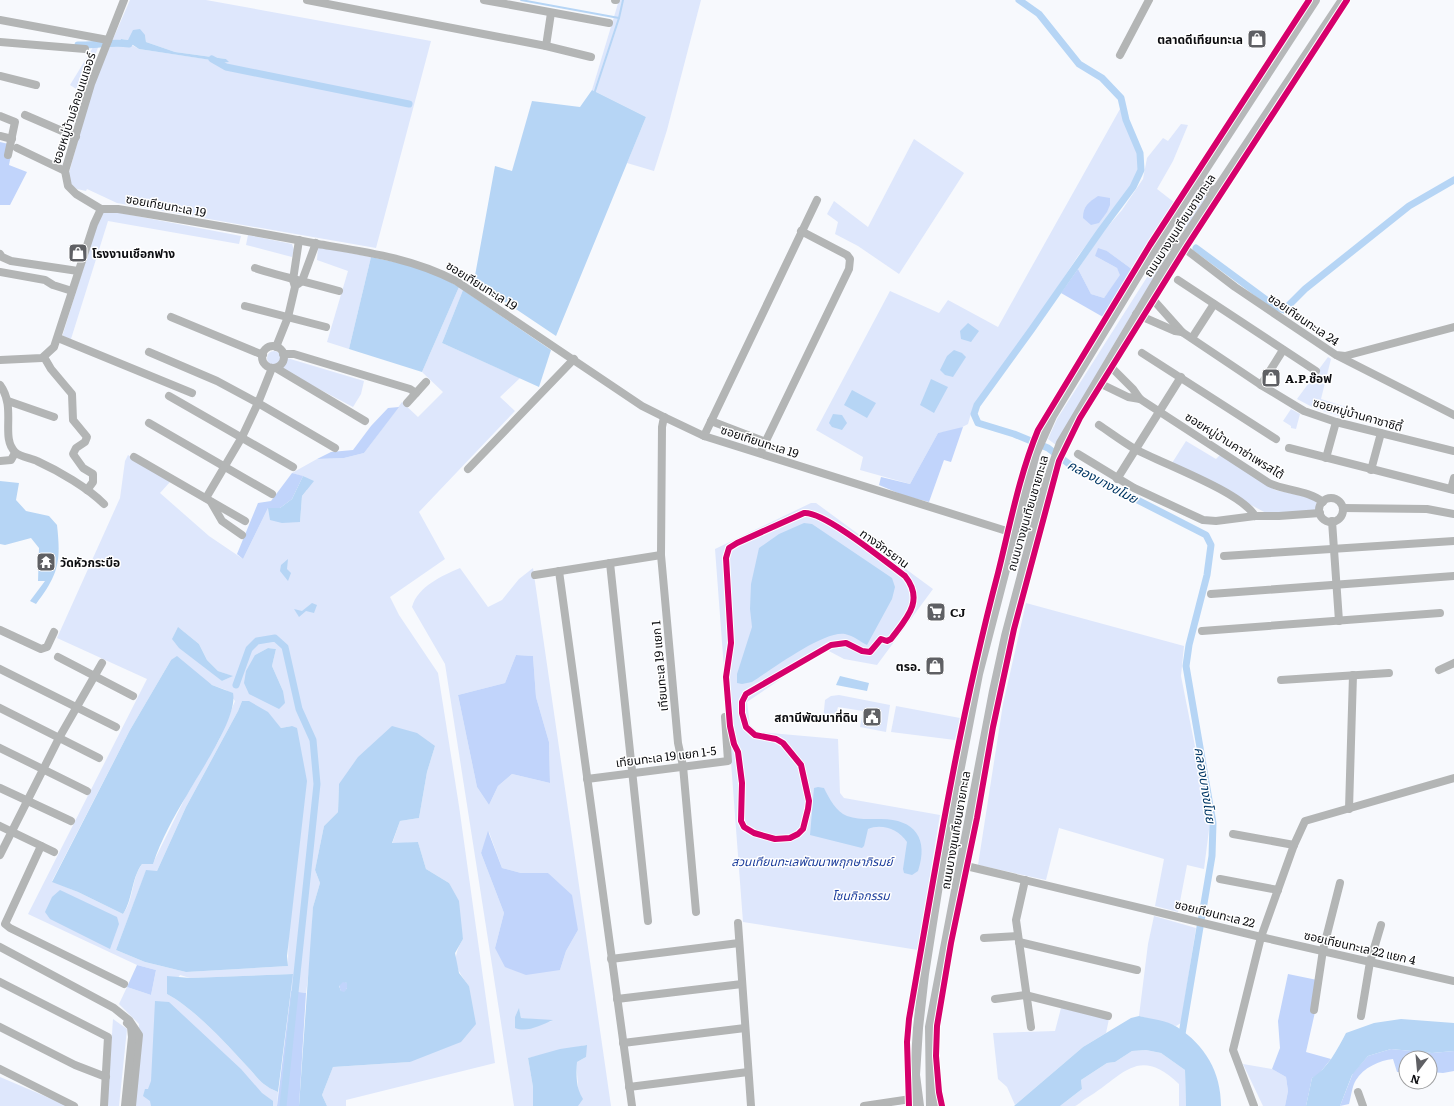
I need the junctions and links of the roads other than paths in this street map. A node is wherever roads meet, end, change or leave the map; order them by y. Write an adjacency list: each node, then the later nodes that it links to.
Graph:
1 (122, 0): 10 (street, ซอยหมู่บ้านอิคอนเนเจอร์)
2 (307, 0): 12 (street)
3 (484, 0): 7 (street)
4 (1149, 0): 14 (street)
5 (1315, 0): 26 (main road, ถนนบางขุนเทียนชายทะเล)
6 (1343, 0): 27 (main road, ถนนบางขุนเทียนชายทะเล)
7 (551, 13): 9 (street); 12 (street)
8 (0, 20): 10 (street)
9 (609, 23)
10 (108, 40): 21 (street, ซอยหมู่บ้านอิคอนเนเจอร์)
11 (0, 42): 13 (street)
12 (546, 46): 15 (street)
13 (85, 49)
14 (1120, 55)
15 (591, 56)
16 (0, 76): 17 (street)
17 (36, 85)
18 (25, 115): 21 (street)
19 (0, 116): 22 (street)
20 (0, 136): 22 (street)
21 (76, 137): 25 (street, ซอยหมู่บ้านอิคอนเนเจอร์)
22 (12, 139): 24 (street)
23 (17, 148): 25 (street)
24 (8, 155)
25 (65, 171): 29 (street, ซอยหมู่บ้านอิคอนเนเจอร์)
26 (1198, 180): 27 (main road); 35 (main road, ถนนบางขุนเทียนชายทะเล)
27 (1218, 190): 33 (main road, ถนนบางขุนเทียนชายทะเล)
28 (817, 200): 30 (street)
29 (101, 209): 31 (street, ซอยเทียนทะเล 19); 39 (street)
30 (801, 231): 91 (street); 99 (street)
31 (299, 240): 32 (street, ซอยเทียนทะเล 19); 36 (street)
32 (316, 243): 37 (street); 67 (street, ซอยเทียนทะเล 19)
33 (1180, 245): 35 (main road); 46 (main road, ถนนบางขุนเทียนชายทะเล); 65 (street, ซอยเทียนทะเล 24)
34 (0, 254): 39 (street)
35 (1150, 255): 128 (main road, ถนนบางขุนเทียนชายทะเล)
36 (297, 261): 37 (street); 43 (street)
37 (308, 264): 41 (street)
38 (255, 268): 43 (street)
39 (78, 271): 44 (street)
40 (0, 272): 44 (street)
41 (302, 280): 43 (street); 45 (street)
42 (1178, 280): 47 (street)
43 (294, 284): 52 (street)
44 (72, 290): 57 (street)
45 (339, 291)
46 (1149, 295): 49 (street, ซอยหมู่บ้านคาซาซิตี้); 50 (main road, ถนนบางขุนเทียนชายทะเล)
47 (1214, 304): 58 (street); 60 (street)
48 (246, 306): 52 (street)
49 (1163, 311): 53 (street); 56 (street, ซอยหมู่บ้านคาซาซิตี้)
50 (1136, 314): 53 (street, ซอยหมู่บ้านคาซาซิตี้); 69 (main road, ถนนบางขุนเทียนชายทะเล)
51 (171, 317): 64 (street)
52 (288, 317): 54 (street); 59 (street)
53 (1155, 322): 56 (street, ซอยหมู่บ้านคาซาซิตี้)
54 (326, 327)
55 (1454, 327): 65 (street, ซอยเทียนทะเล 24)
56 (1182, 332): 58 (street, ซอยหมู่บ้านคาซาซิตี้)
57 (58, 338): 66 (street); 80 (street)
58 (1192, 338): 77 (street, ซอยหมู่บ้านคาซาซิตี้)
59 (276, 347): 63 (street); 64 (street)
60 (1283, 350): 71 (street); 77 (street)
61 (149, 352): 85 (street)
62 (1142, 353): 72 (street)
63 (283, 354): 70 (street); 79 (street)
64 (263, 355): 70 (street)
65 (1336, 355): 87 (street)
66 (44, 357): 68 (street); 116 (street)
67 (574, 359): 89 (street, ซอยเทียนทะเล 19); 112 (street)
68 (0, 360)
69 (1108, 364): 73 (street, ซอยหมู่บ้านคาซ่าเพรสโต้); 75 (main road, ถนนบางขุนเทียนชายทะเล)
70 (274, 368): 85 (street); 90 (street)
71 (1316, 371)
72 (1181, 377): 86 (street); 98 (street)
73 (1123, 379): 78 (street); 82 (street, ซอยหมู่บ้านคาซ่าเพรสโต้)
74 (426, 382): 79 (street)
75 (1097, 382): 78 (street, ซอยหมู่บ้านคาซ่าเพรสโต้); 179 (main road, ถนนบางขุนเทียนชายทะเล)
76 (0, 385): 83 (street)
77 (1261, 385): 92 (street, ซอยหมู่บ้านคาซาซิตี้)
78 (1116, 391): 82 (street, ซอยหมู่บ้านคาซ่าเพรสโต้)
79 (416, 392): 84 (street)
80 (192, 393)
81 (169, 396): 97 (street)
82 (1140, 399): 86 (street, ซอยหมู่บ้านคาซ่าเพรสโต้)
83 (8, 401): 88 (street); 104 (street)
84 (407, 402)
85 (258, 403): 97 (street); 100 (street)
86 (1159, 412): 102 (street); 120 (street, ซอยหมู่บ้านคาซ่าเพรสโต้)
87 (1454, 415)
88 (54, 417)
89 (664, 418): 96 (street, ซอยเทียนทะเล 19); 132 (street, เทียนทะเล 19 แยก 1)
90 (366, 420)
91 (711, 421): 96 (street); 99 (street)
92 (1336, 422): 95 (street, ซอยหมู่บ้านคาซาซิตี้); 108 (street)
93 (149, 423): 110 (street)
94 (1099, 425): 102 (street)
95 (1381, 433): 103 (street, ซอยหมู่บ้านคาซาซิตี้); 113 (street)
96 (704, 436): 105 (street, ซอยเทียนทะเล 19)
97 (242, 437): 110 (street); 111 (street)
98 (1276, 439)
99 (766, 442): 105 (street)
100 (335, 448)
101 (1289, 448): 108 (street)
102 (1135, 449): 115 (street); 125 (street)
103 (1454, 451)
104 (15, 452): 109 (street); 116 (street)
105 (760, 453): 128 (street, ซอยเทียนทะเล 19)
106 (1078, 454): 115 (street)
107 (134, 457): 119 (street)
108 (1326, 458): 113 (street)
109 (0, 461)
110 (224, 467): 118 (street); 119 (street)
111 (293, 467)
112 (468, 468)
113 (1371, 470): 117 (street)
114 (1454, 478): 117 (street)
115 (1117, 479): 125 (street)
116 (87, 490): 121 (street)
117 (1452, 490)
118 (272, 494)
119 (208, 500): 126 (street); 129 (street)
120 (1323, 502): 122 (street, ซอยหมู่บ้านคาซ่าเพรสโต้); 123 (street)
121 (104, 504)
122 (1343, 508): 124 (street); 127 (street)
123 (1320, 513): 125 (street); 127 (street)
124 (1454, 514)
125 (1256, 516)
126 (245, 521)
127 (1332, 521): 131 (street)
128 (1013, 534): 218 (main road, ถนนบางขุนเทียนชายทะเล)
129 (242, 535)
130 (1454, 541): 131 (street)
131 (1335, 548): 133 (street); 138 (street)
132 (661, 555): 134 (street); 162 (street, เทียนทะเล 19 แยก 1)
133 (1224, 556)
134 (610, 563): 135 (street); 164 (street)
135 (559, 571): 136 (street); 166 (street)
136 (535, 575)
137 (1454, 576): 138 (street)
138 (1337, 585): 139 (street); 141 (street)
139 (1211, 594)
140 (1440, 613): 141 (street)
141 (1339, 621): 143 (street)
142 (0, 630): 144 (street)
143 (1202, 631)
144 (54, 632)
145 (58, 656): 152 (street)
146 (102, 663): 152 (street)
147 (1454, 663): 149 (street)
148 (0, 669): 155 (street)
149 (1439, 670)
150 (1389, 673): 151 (street)
151 (1353, 675): 153 (street); 170 (street)
152 (94, 676): 154 (street); 155 (street)
153 (1281, 680)
154 (133, 696)
155 (77, 707): 158 (street); 159 (street)
156 (0, 708): 159 (street)
157 (725, 717): 162 (street, เทียนทะเล 19 แยก 1-5)
158 (116, 727)
159 (58, 738): 161 (street); 163 (street)
160 (0, 748): 163 (street)
161 (99, 758)
162 (683, 766): 164 (street, เทียนทะเล 19 แยก 1-5); 184 (street, เทียนทะเล 19 แยก 1)
163 (42, 769): 168 (street); 169 (street)
164 (633, 772): 166 (street, เทียนทะเล 19 แยก 1-5); 185 (street)
165 (1454, 778): 170 (street, ซอยเทียนทะเล 22)
166 (588, 779): 195 (street)
167 (0, 788): 169 (street)
168 (87, 791)
169 (26, 801): 171 (street); 173 (street)
170 (1349, 809): 175 (street, ซอยเทียนทะเล 22)
171 (71, 822)
172 (0, 826): 173 (street)
173 (11, 831): 176 (street); 178 (street)
174 (1233, 834): 175 (street)
175 (1294, 845): 183 (street, ซอยเทียนทะเล 22)
176 (41, 846): 177 (street); 200 (street)
177 (54, 852)
178 (0, 855)
179 (962, 865): 180 (street, ซอยเทียนทะเล 22); 215 (main road, ถนนบางขุนเทียนชายทะเล)
180 (1024, 880): 188 (street, ซอยเทียนทะเล 22); 190 (street)
181 (1220, 880): 183 (street)
182 (1340, 883): 193 (street)
183 (1278, 890): 188 (street, ซอยเทียนทะเล 22)
184 (696, 912)
185 (648, 921)
186 (738, 923): 191 (street)
187 (1382, 925): 196 (street)
188 (1261, 936): 193 (street, ซอยเทียนทะเล 22 แยก 4); 228 (street)
189 (984, 938): 190 (street)
190 (1019, 939): 197 (street); 202 (street)
191 (739, 943): 195 (street); 201 (street)
192 (0, 947): 222 (street)
193 (1323, 950): 196 (street, ซอยเทียนทะเล 22 แยก 4); 205 (street)
194 (0, 952): 221 (street)
195 (611, 959): 203 (street)
196 (1370, 962): 198 (street, ซอยเทียนทะเล 22 แยก 4); 207 (street)
197 (1138, 970)
198 (1454, 981)
199 (0, 983): 214 (street)
200 (124, 984)
201 (742, 984): 203 (street); 210 (street)
202 (1025, 995): 204 (street); 206 (street); 209 (street)
203 (617, 999): 211 (street)
204 (995, 999)
205 (1314, 1010)
206 (1108, 1016)
207 (1361, 1016)
208 (0, 1027): 214 (street)
209 (1031, 1027)
210 (745, 1028): 211 (street); 213 (street)
211 (623, 1043): 216 (street)
212 (0, 1069): 219 (street)
213 (748, 1072): 216 (street); 224 (street)
214 (106, 1077): 220 (street)
215 (929, 1077): 226 (main road, ถนนบางขุนเทียนชายทะเล); 227 (main road)
216 (629, 1087): 223 (street)
217 (1358, 1092): 229 (street)
218 (914, 1104): 225 (street)
219 (74, 1106)
220 (104, 1106)
221 (125, 1106)
222 (132, 1106)
223 (632, 1106)
224 (751, 1106)
225 (864, 1106)
226 (931, 1106)
227 (939, 1106)
228 (1254, 1106)
229 (1363, 1106)

